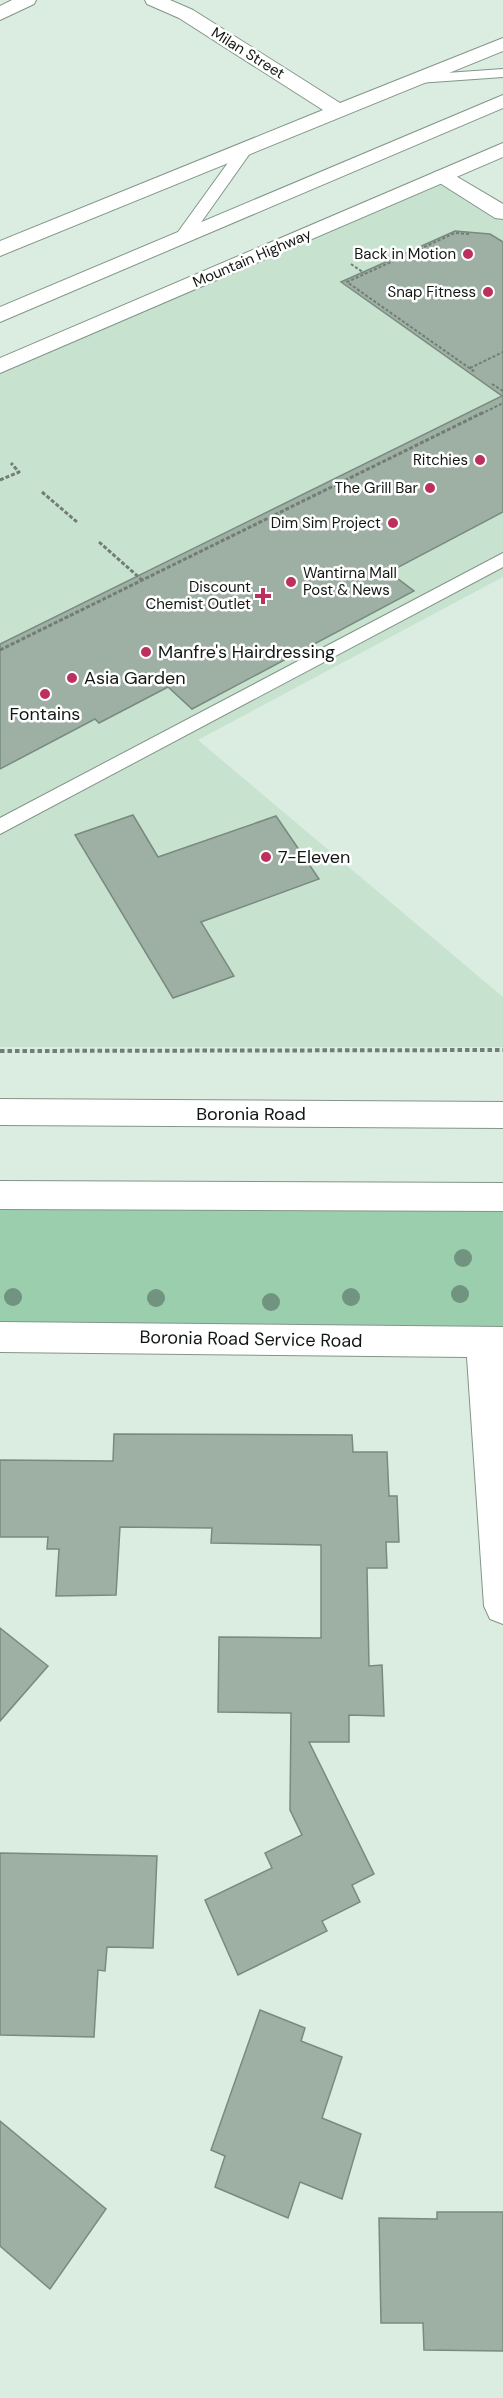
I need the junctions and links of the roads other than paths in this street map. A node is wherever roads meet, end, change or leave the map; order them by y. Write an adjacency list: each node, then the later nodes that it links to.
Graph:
1 (27, 0): 3 (main road)
2 (154, 0): 8 (main road, Milan Street)
3 (0, 14)
4 (503, 44): 6 (main road)
5 (503, 73): 6 (lane)
6 (418, 79): 8 (main road)
7 (503, 101): 13 (main road, Mountain Highway)
8 (338, 111): 9 (main road)
9 (245, 149): 13 (lane); 14 (main road)
10 (503, 149): 11 (main road, Mountain Highway)
11 (442, 176): 12 (main road); 15 (main road, Mountain Highway)
12 (503, 213)
13 (184, 235): 15 (main road, Mountain Highway)
14 (0, 249)
15 (12, 332): 16 (main road, Mountain Highway)
16 (0, 366)
17 (503, 559): 18 (lane)
18 (0, 827)
19 (0, 1112): 20 (main road, Boronia Road)
20 (503, 1115)
21 (0, 1195): 22 (main road)
22 (503, 1197)
23 (0, 1337): 24 (main road, Boronia Road Service Road)
24 (493, 1342): 25 (main road)
25 (503, 1606)

